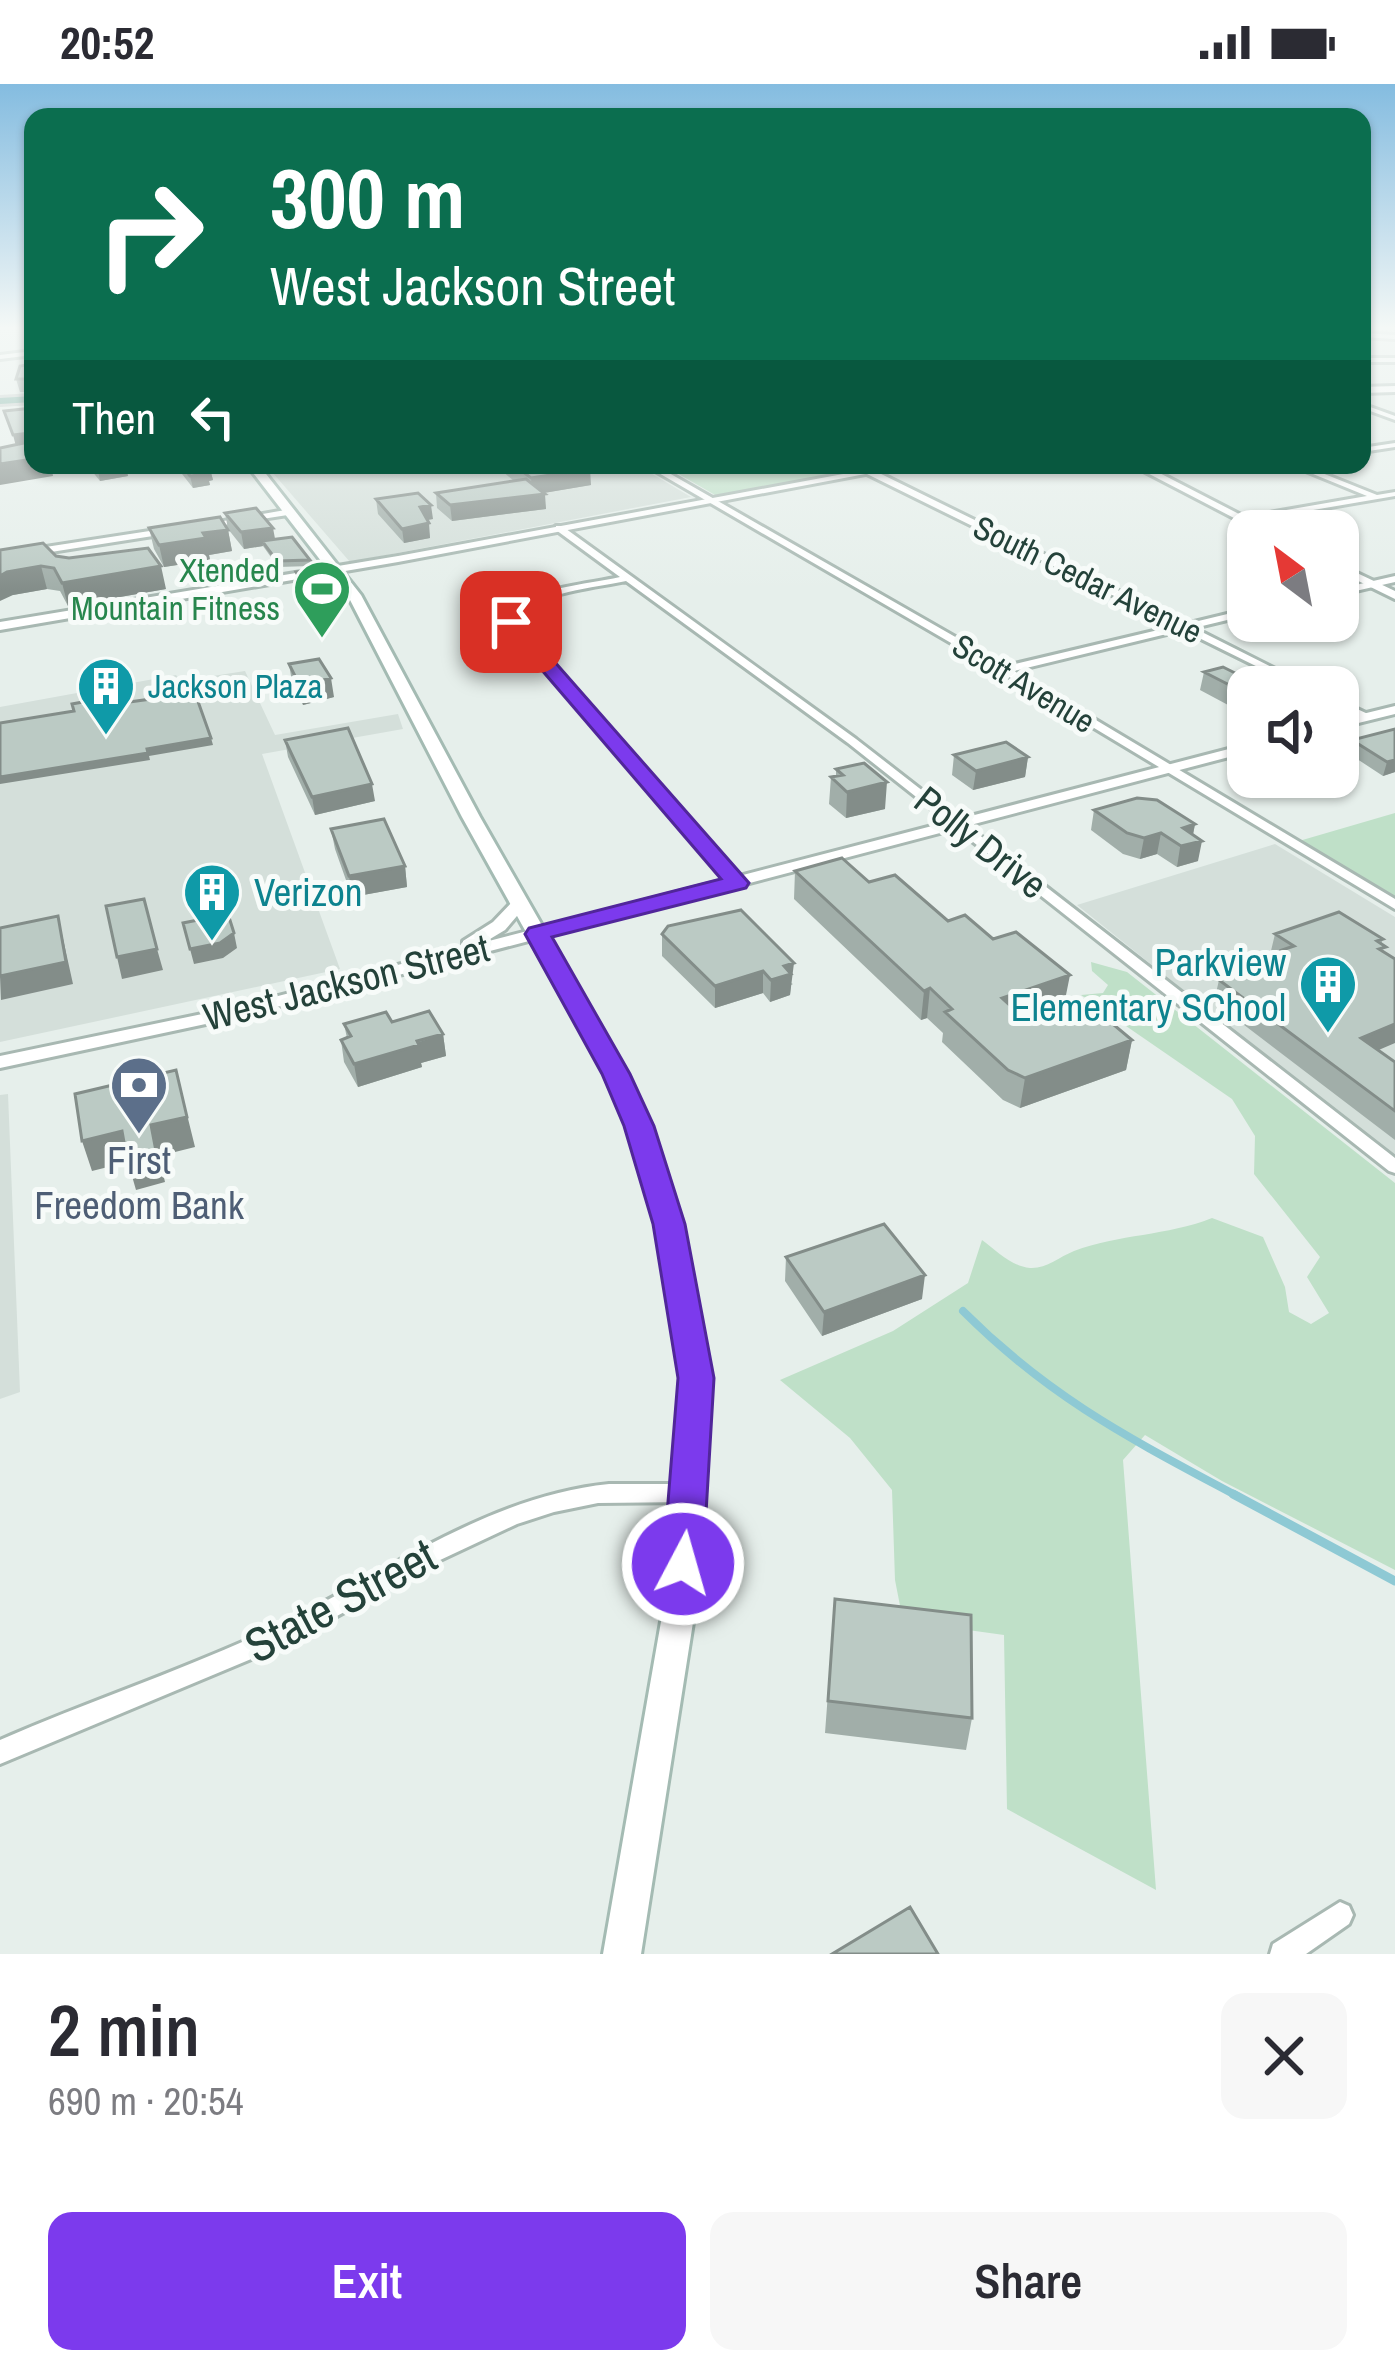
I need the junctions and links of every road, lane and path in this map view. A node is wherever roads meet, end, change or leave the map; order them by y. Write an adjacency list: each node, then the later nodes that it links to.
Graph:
1 (260, 474): 12 (main road)
2 (666, 474): 9 (street, Scott Avenue)
3 (859, 474): 9 (street)
4 (874, 474): 24 (street, South Cedar Avenue)
5 (1155, 474): 10 (street)
6 (1318, 474): 8 (street)
7 (1395, 494): 8 (street)
8 (1376, 497): 11 (street)
9 (711, 500): 13 (street); 26 (street, Scott Avenue)
10 (1227, 510)
11 (1303, 510)
12 (291, 512): 14 (street); 15 (main road)
13 (559, 528): 15 (street); 16 (street, Polly Drive)
14 (0, 557)
15 (338, 569): 23 (street); 35 (main road)
16 (628, 578): 33 (street, Polly Drive); 34 (street)
17 (1359, 578): 19 (street)
18 (1395, 579): 19 (street)
19 (1372, 584): 20 (street); 21 (street)
20 (1359, 587)
21 (1395, 596)
22 (1227, 617): 24 (street)
23 (0, 626)
24 (1184, 627): 25 (street, South Cedar Avenue); 26 (street)
25 (1263, 666)
26 (1005, 670): 32 (street, Scott Avenue)
27 (1395, 710): 29 (street)
28 (1359, 714): 29 (street)
29 (1366, 717): 30 (street)
30 (1359, 719)
31 (1227, 754): 32 (street, West Jackson Street)
32 (1168, 770): 33 (street, West Jackson Street); 36 (street, Scott Avenue)
33 (957, 824): 34 (street, West Jackson Street); 40 (street, Polly Drive)
34 (737, 883): 37 (street, West Jackson Street)
35 (520, 903): 37 (main road); 38 (street)
36 (1395, 905)
37 (538, 934): 38 (street, West Jackson Street); 41 (main road)
38 (433, 961): 39 (street, West Jackson Street)
39 (0, 1062)
40 (1395, 1167)
41 (690, 1493): 42 (street, State Street); 44 (main road)
42 (0, 1752)
43 (1340, 1915): 45 (street)
44 (622, 1954)
45 (1283, 1954)

